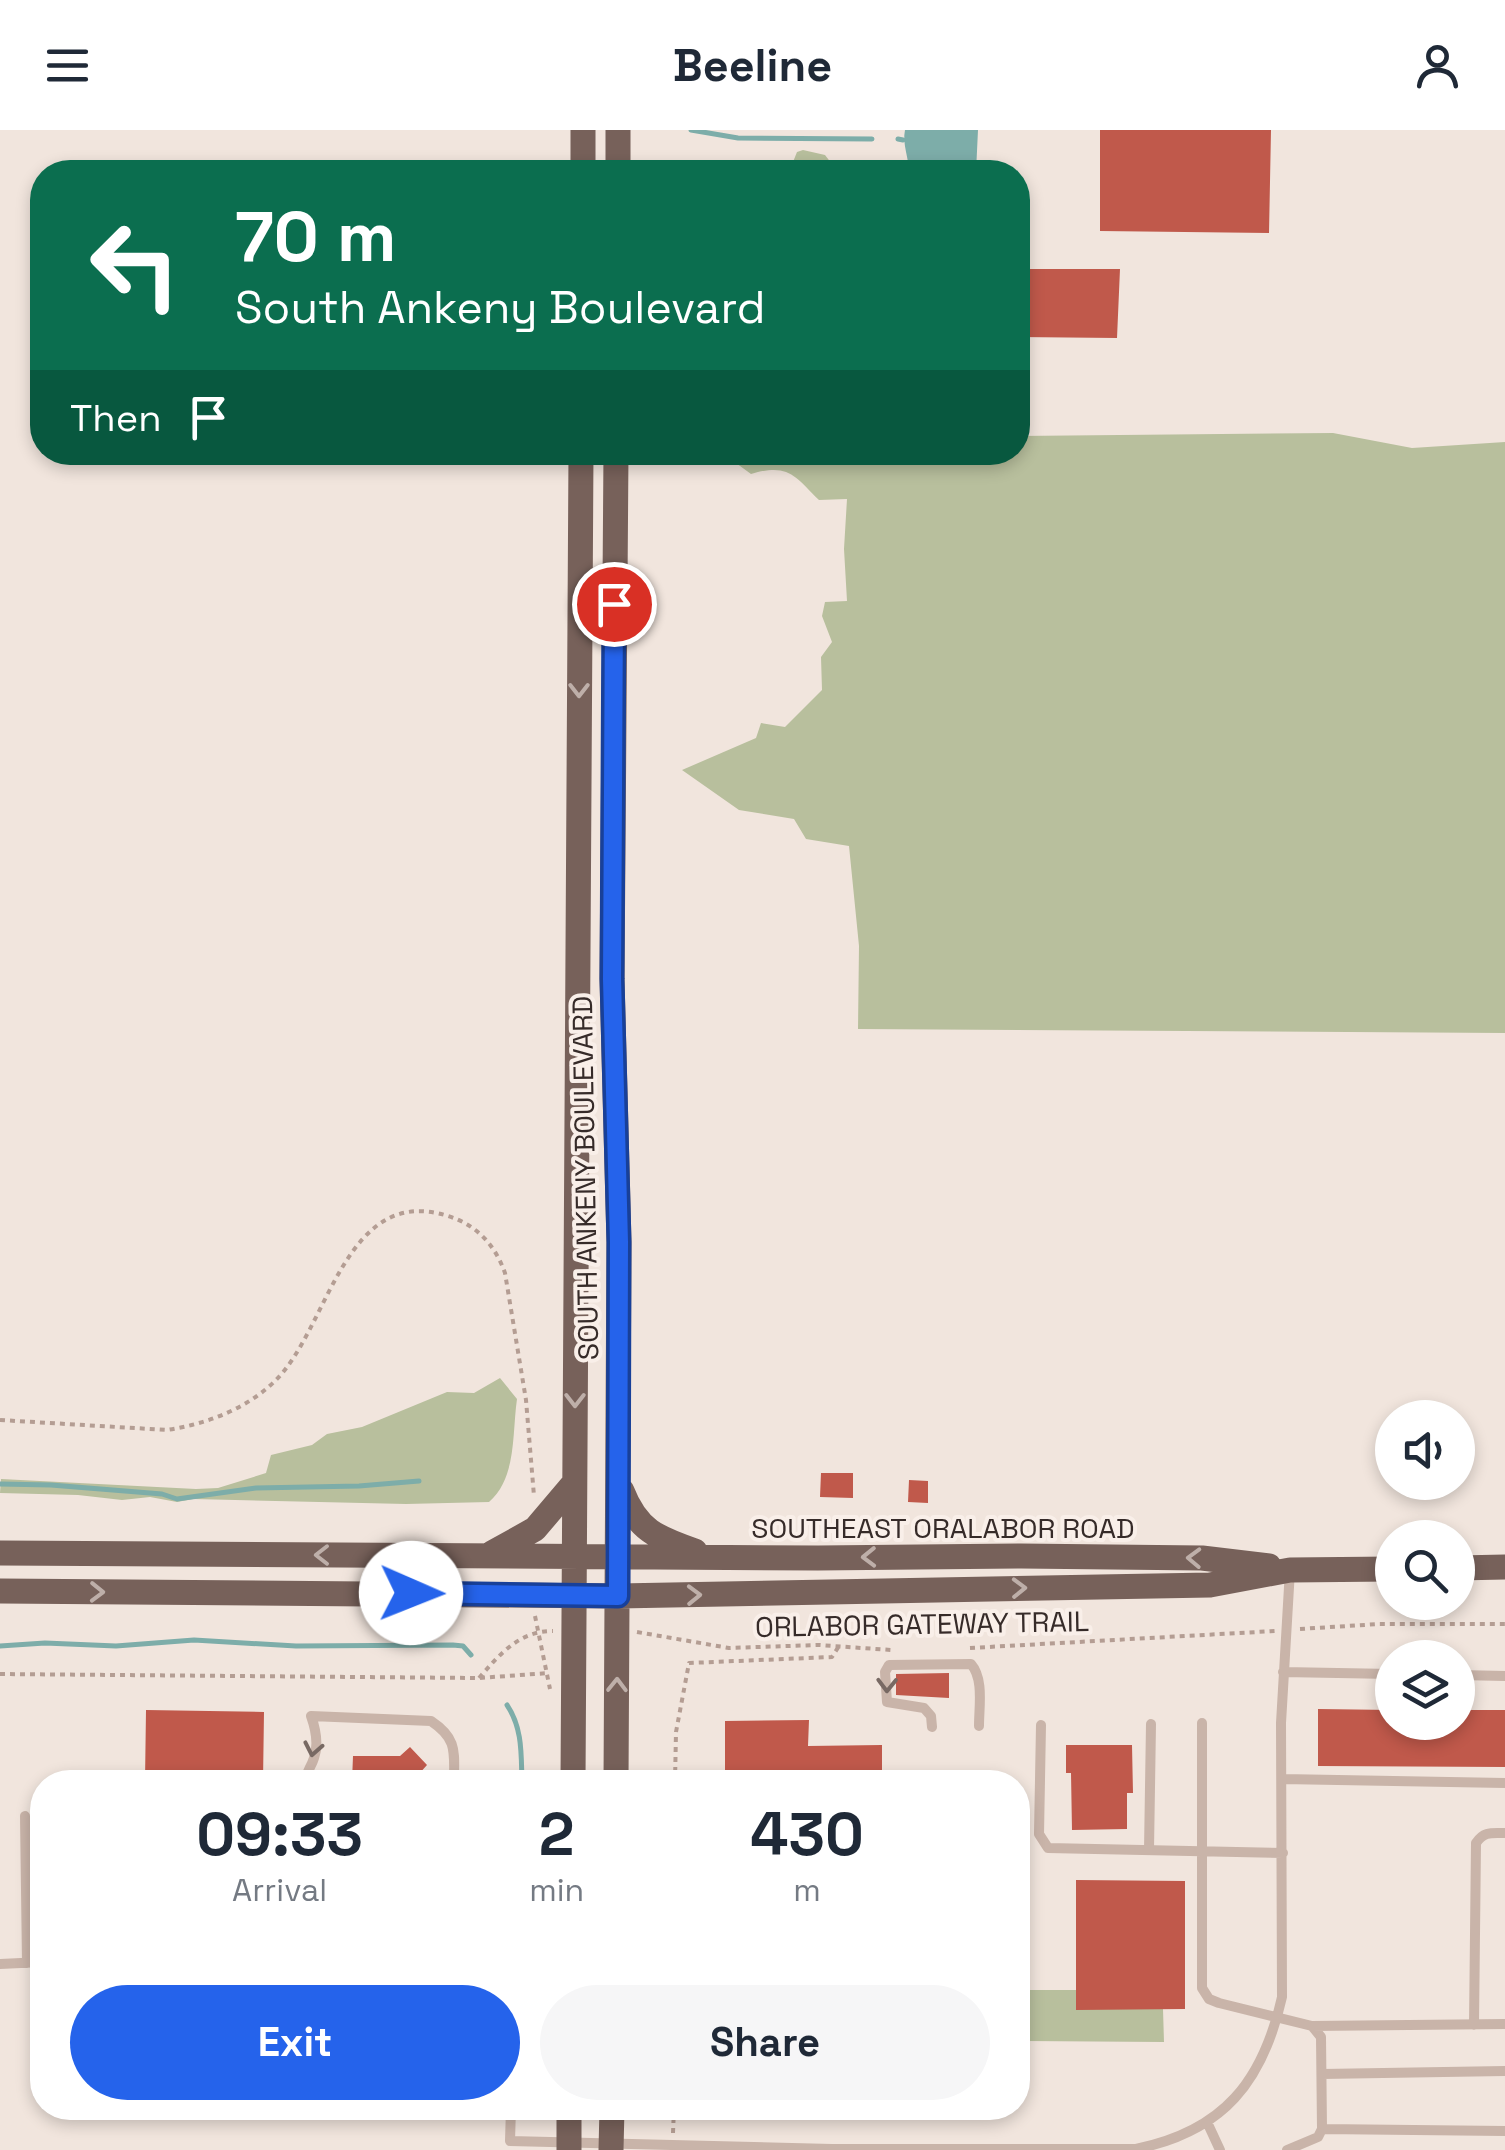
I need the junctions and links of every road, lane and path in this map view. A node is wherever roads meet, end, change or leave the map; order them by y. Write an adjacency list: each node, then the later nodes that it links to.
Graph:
1 (583, 130): 3 (main road)
2 (618, 130): 4 (main road)
3 (583, 160)
4 (618, 160)
5 (616, 465): 7 (main road, SOUTH ANKENY BOULEVARD)
6 (581, 466): 7 (main road); 10 (main road, SOUTH ANKENY BOULEVARD, one-way to 10)
7 (616, 480): 9 (main road, SOUTH ANKENY BOULEVARD)
8 (0, 1420): 11 (path)
9 (618, 1482): 14 (main road, SOUTH ANKENY BOULEVARD); 15 (main road)
10 (574, 1483): 11 (main road); 14 (main road, SOUTH ANKENY BOULEVARD)
11 (535, 1529): 13 (main road)
12 (0, 1553): 13 (main road, SOUTHEAST ORALABOR ROAD, one-way to 12)
13 (490, 1554): 14 (main road, SOUTHEAST ORALABOR ROAD)
14 (595, 1556): 15 (main road, SOUTHEAST ORALABOR ROAD); 22 (main road, SOUTH ANKENY BOULEVARD); 22 (main road, SOUTH ANKENY BOULEVARD)
15 (712, 1558): 19 (main road, SOUTHEAST ORALABOR ROAD, one-way to 15)
16 (1475, 1568): 17 (main road)
17 (1505, 1568)
18 (1375, 1569): 19 (main road, SOUTHEAST ORALABOR ROAD)
19 (1290, 1570): 22 (main road, SOUTHEAST ORALABOR ROAD, one-way to 19); 25 (lane)
20 (0, 1591): 21 (main road, SOUTHEAST ORALABOR ROAD, one-way to 21)
21 (534, 1594): 22 (main road, SOUTHEAST ORALABOR ROAD); 26 (path)
22 (596, 1595): 24 (main road, SOUTH ANKENY BOULEVARD); 27 (main road, SOUTH ANKENY BOULEVARD)
23 (1505, 1624): 25 (path, ORLABOR GATEWAY TRAIL)
24 (618, 1630): 28 (path, ORLABOR GATEWAY TRAIL); 47 (main road, SOUTH ANKENY BOULEVARD, one-way to 24)
25 (1284, 1630): 29 (path, ORLABOR GATEWAY TRAIL); 31 (lane)
26 (536, 1631): 27 (path); 33 (path); 37 (path)
27 (575, 1631): 46 (main road, SOUTH ANKENY BOULEVARD)
28 (839, 1646): 30 (path, ORLABOR GATEWAY TRAIL); 48 (path)
29 (965, 1648)
30 (895, 1650)
31 (1283, 1672): 34 (lane); 49 (lane)
32 (0, 1674): 37 (path)
33 (548, 1674): 37 (path); 38 (path)
34 (1375, 1674)
35 (1475, 1675): 36 (lane)
36 (1505, 1676)
37 (479, 1678)
38 (551, 1699)
39 (1202, 1723): 54 (lane)
40 (1151, 1724): 53 (lane)
41 (1041, 1725): 53 (lane)
42 (932, 1726): 43 (lane, one-way to 42)
43 (979, 1726)
44 (308, 1770): 45 (lane, one-way to 44)
45 (454, 1770)
46 (572, 1770)
47 (616, 1770)
48 (676, 1770)
49 (1282, 1779): 50 (lane); 55 (lane)
50 (1505, 1783)
51 (25, 1816): 56 (lane)
52 (1505, 1833): 61 (lane)
53 (1149, 1850): 54 (lane)
54 (1202, 1851): 55 (lane); 59 (lane)
55 (1283, 1852): 59 (lane)
56 (27, 1963): 57 (lane); 58 (lane)
57 (30, 1963)
58 (0, 1964)
59 (1277, 2018): 62 (lane); 69 (lane)
60 (1505, 2024): 61 (lane)
61 (1474, 2025): 62 (lane)
62 (1312, 2026): 64 (lane)
63 (1505, 2071): 64 (lane)
64 (1322, 2074): 71 (lane)
65 (510, 2120): 72 (lane)
66 (569, 2120): 72 (main road)
67 (612, 2120): 74 (main road)
68 (673, 2120): 73 (path)
69 (1207, 2122): 76 (lane); 77 (lane)
70 (1505, 2131): 71 (lane)
71 (1320, 2133): 78 (lane); 79 (lane)
72 (569, 2146): 74 (lane)
73 (672, 2146): 74 (lane); 75 (lane)
74 (612, 2147)
75 (737, 2148): 76 (lane)
76 (950, 2149)
77 (1220, 2150)
78 (1286, 2150)
79 (1318, 2150)

